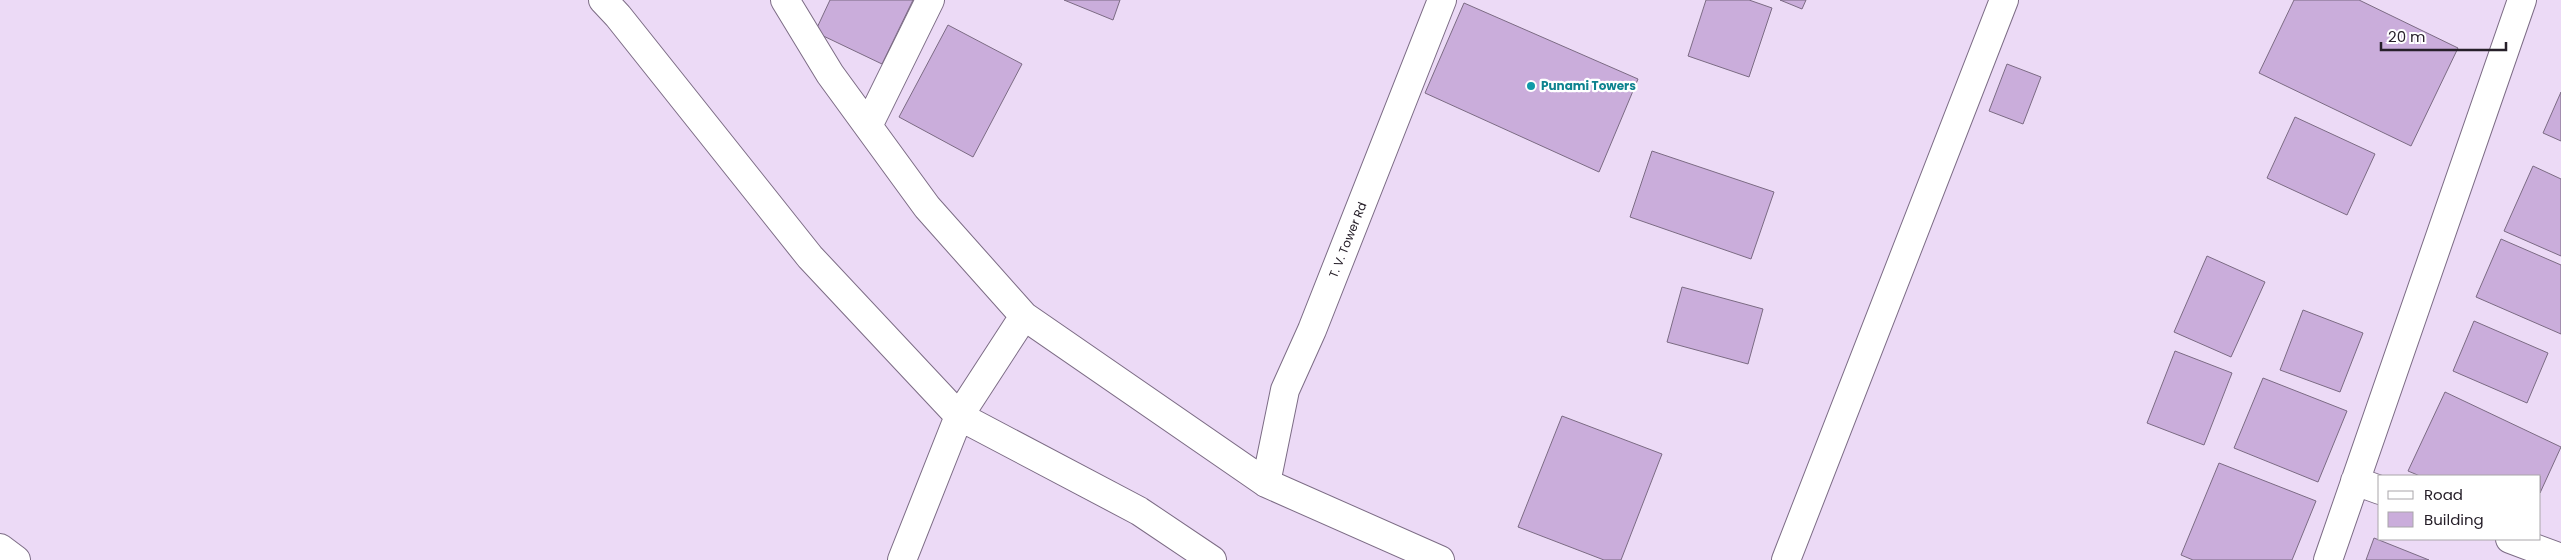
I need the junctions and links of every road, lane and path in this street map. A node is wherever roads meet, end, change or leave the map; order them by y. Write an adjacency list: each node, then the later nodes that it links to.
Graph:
1 (603, 0): 9 (street)
2 (785, 0): 7 (street)
3 (930, 0): 7 (street)
4 (1442, 0): 10 (street, T. V. Tower Rd)
5 (2004, 0): 19 (street)
6 (2522, 0): 11 (street)
7 (868, 126): 8 (street)
8 (1024, 316): 9 (street); 10 (street)
9 (959, 416): 16 (street); 17 (street)
10 (1266, 483): 18 (street)
11 (2368, 486): 20 (street)
12 (2513, 540): 14 (street)
13 (0, 548): 15 (street)
14 (2561, 558)
15 (16, 560)
16 (902, 560)
17 (1212, 560)
18 (1440, 560)
19 (1786, 560)
20 (2328, 560)

